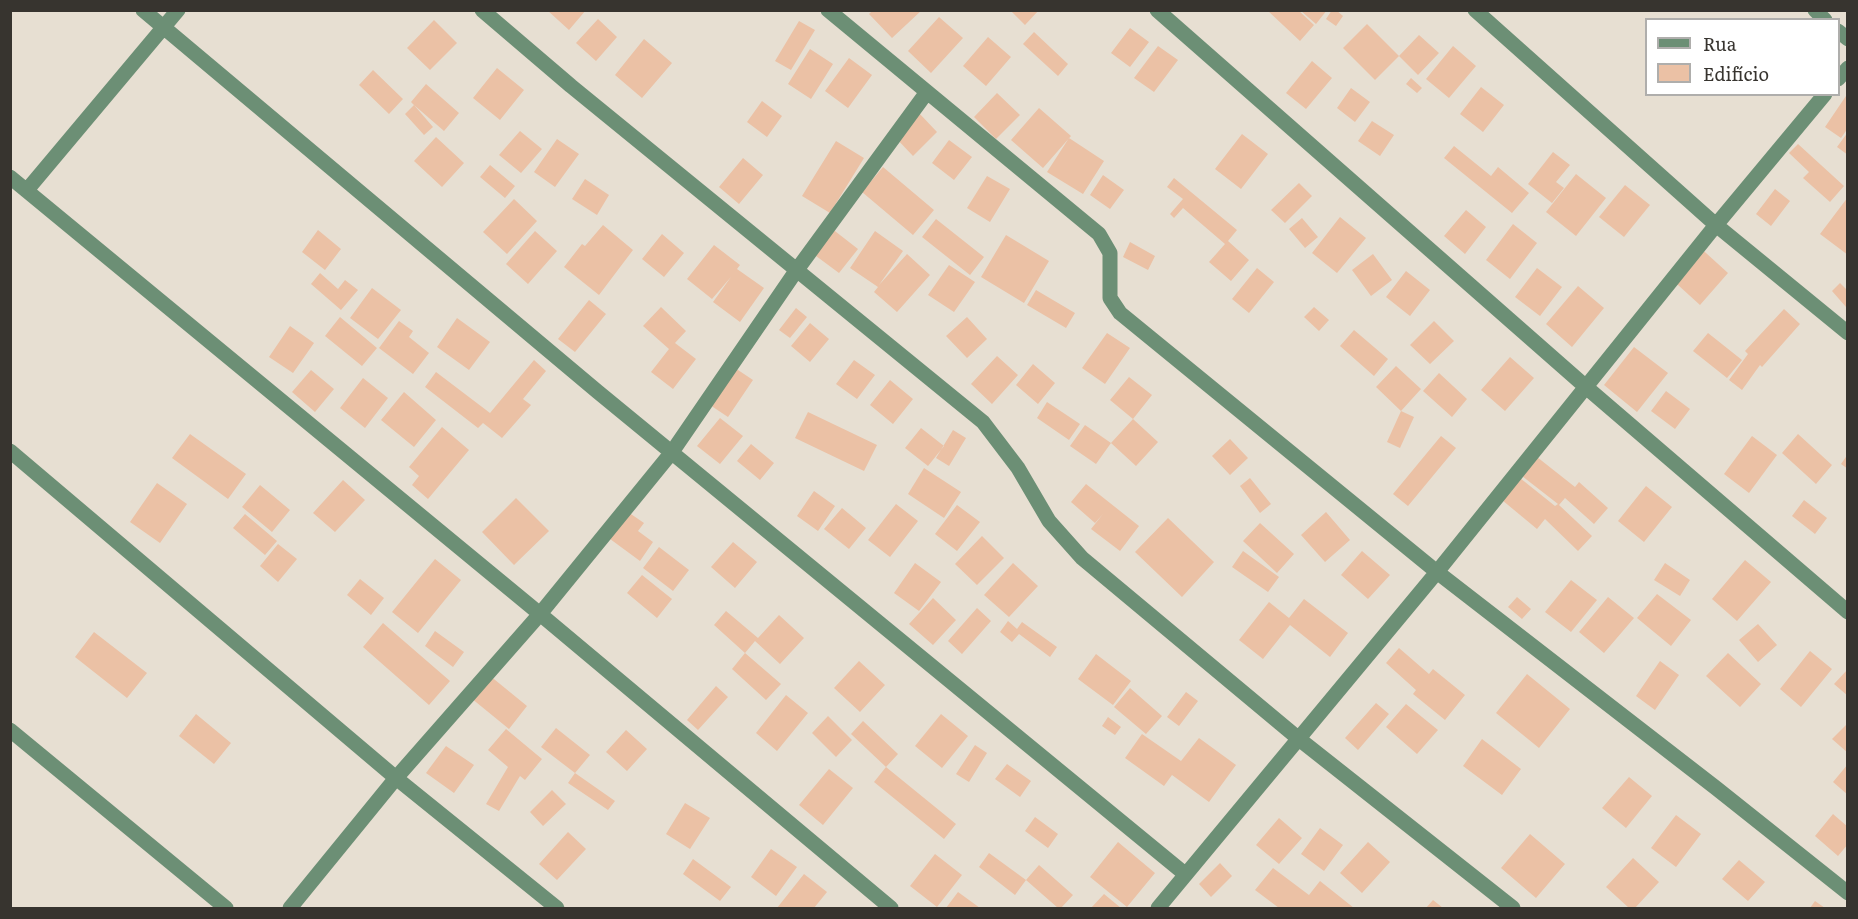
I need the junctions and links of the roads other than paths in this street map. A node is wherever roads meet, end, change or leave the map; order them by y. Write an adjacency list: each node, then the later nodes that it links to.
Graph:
1 (143, 10): 7 (street)
2 (178, 10): 7 (street)
3 (482, 10): 13 (street)
4 (828, 10): 8 (street)
5 (1157, 10): 15 (street)
6 (1475, 10): 12 (street)
7 (164, 27): 11 (street); 17 (street)
8 (927, 92): 13 (street); 18 (street)
9 (1823, 96): 12 (street)
10 (10, 177): 11 (street)
11 (27, 190): 20 (street)
12 (1716, 225): 14 (street); 15 (street)
13 (796, 271): 17 (street); 22 (street)
14 (1848, 333)
15 (1586, 387): 18 (street); 19 (street)
16 (10, 452): 23 (street)
17 (672, 452): 20 (street); 24 (street)
18 (1437, 572): 22 (street); 25 (street)
19 (1848, 612)
20 (540, 614): 23 (street); 30 (street)
21 (10, 730): 27 (street)
22 (1299, 739): 24 (street); 31 (street)
23 (396, 778): 28 (street); 29 (street)
24 (1185, 874): 26 (street)
25 (1848, 893)
26 (1159, 908)
27 (226, 909)
28 (290, 909)
29 (557, 909)
30 (891, 909)
31 (1514, 909)

